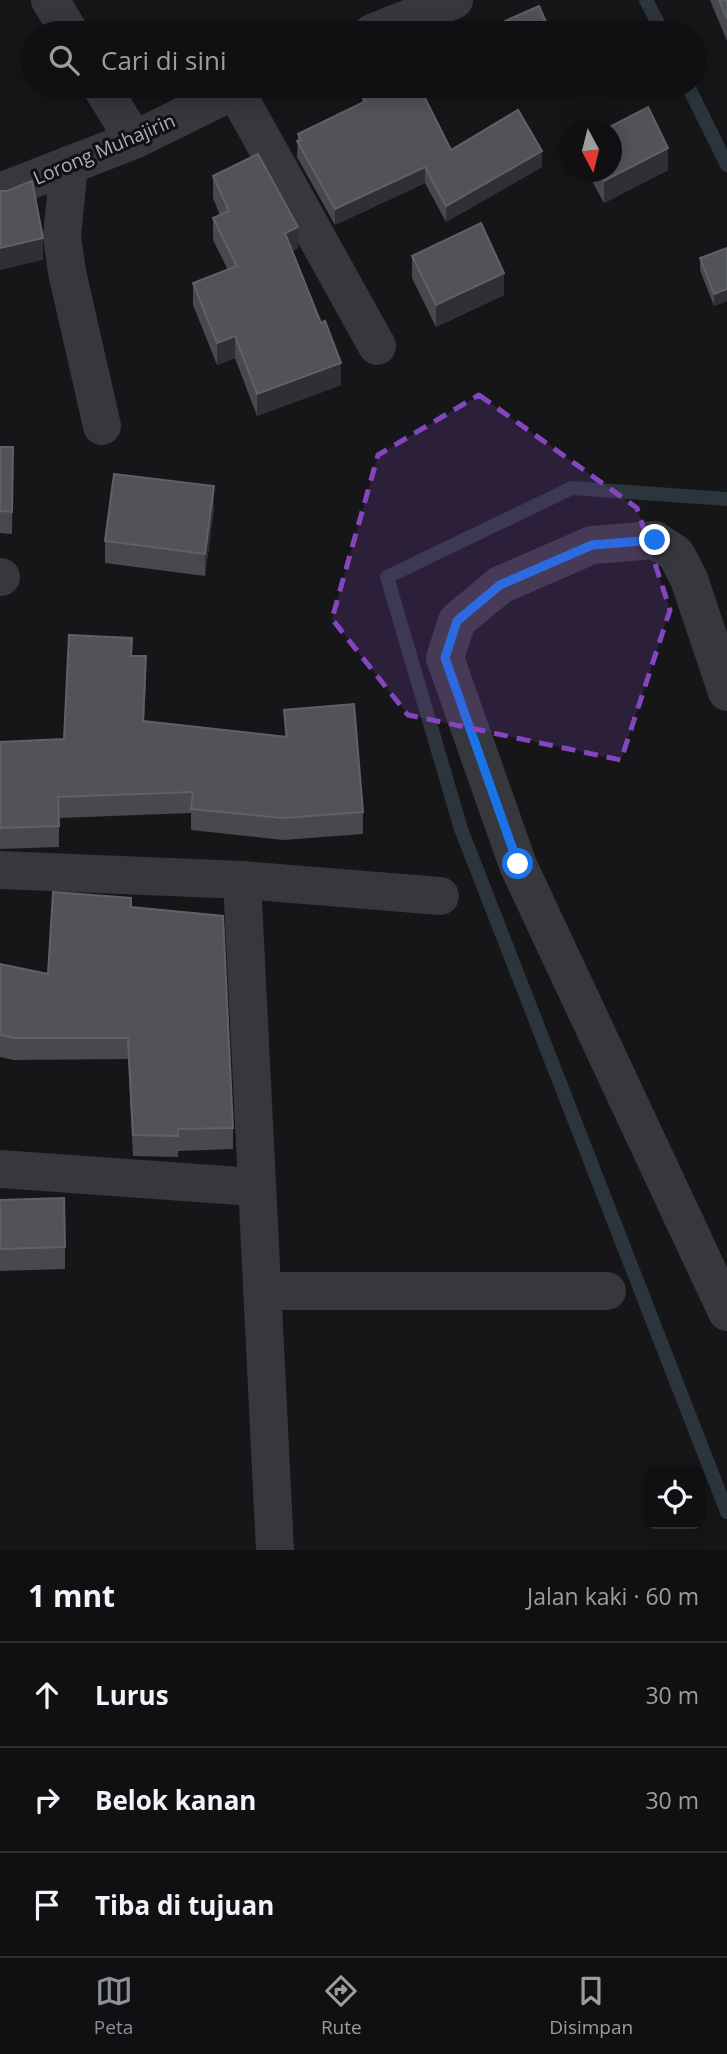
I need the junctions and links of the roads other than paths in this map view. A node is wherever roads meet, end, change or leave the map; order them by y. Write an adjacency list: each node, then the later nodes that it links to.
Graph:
1 (50, 0): 3 (street)
2 (454, 0): 4 (street)
3 (63, 21)
4 (402, 21)
5 (108, 98): 8 (street)
6 (219, 98): 8 (street, Lorong Muhajirin)
7 (244, 98): 11 (street)
8 (134, 140): 9 (street, Lorong Muhajirin)
9 (69, 165): 10 (street, Lorong Muhajirin); 12 (street)
10 (0, 192)
11 (377, 346)
12 (102, 426)
13 (727, 692): 21 (street)
14 (0, 870): 15 (street)
15 (242, 880): 16 (street); 18 (street)
16 (440, 896)
17 (0, 1169): 18 (street)
18 (254, 1187): 19 (street)
19 (263, 1291): 20 (street); 22 (street)
20 (607, 1291)
21 (727, 1312)
22 (275, 1550)

